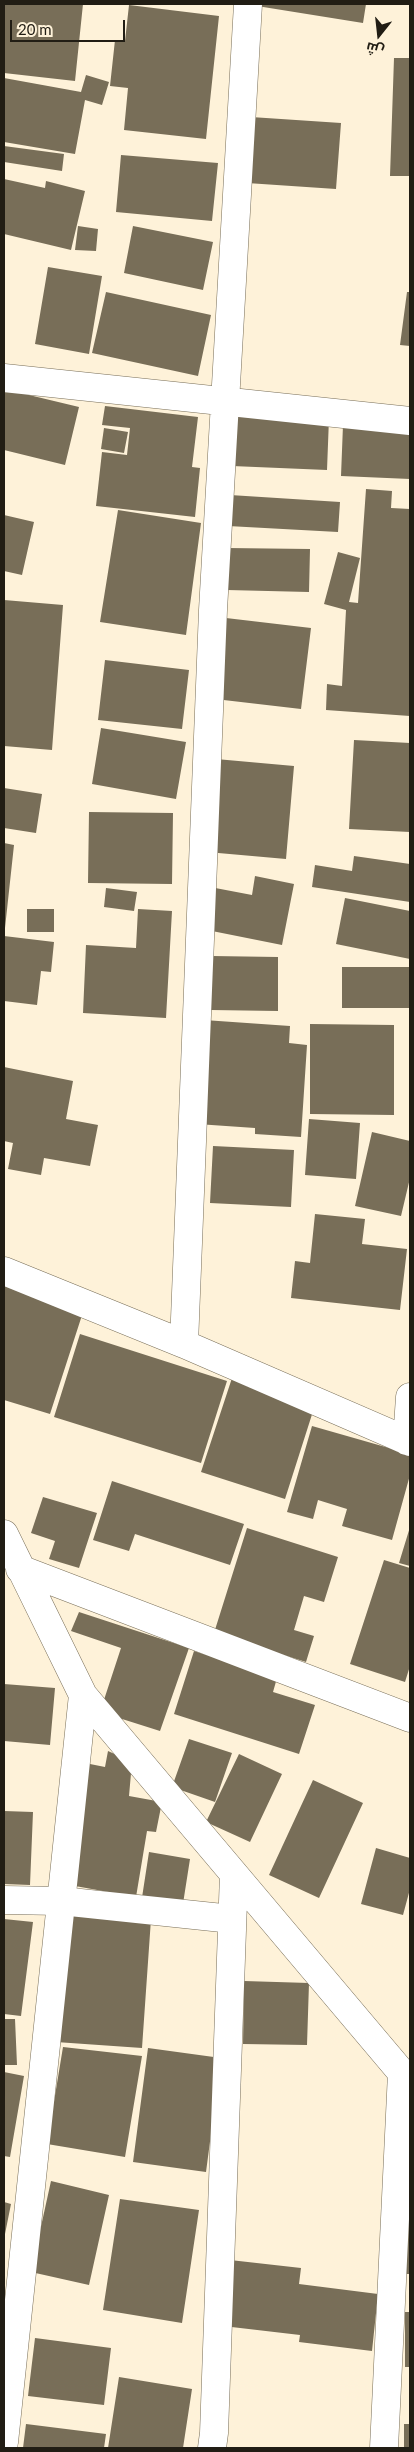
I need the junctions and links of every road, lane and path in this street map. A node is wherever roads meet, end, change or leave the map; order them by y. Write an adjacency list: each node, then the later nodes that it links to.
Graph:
1 (248, 4): 3 (street)
2 (4, 378): 3 (street)
3 (225, 400): 4 (street); 6 (street)
4 (410, 421)
5 (4, 1271): 6 (street)
6 (184, 1344): 8 (street)
7 (410, 1397): 8 (street)
8 (408, 1442)
9 (4, 1534): 10 (street)
10 (20, 1569): 11 (street); 12 (street)
11 (83, 1695): 13 (street); 15 (street)
12 (410, 1718)
13 (234, 1874): 16 (street); 17 (street)
14 (4, 1900): 15 (street)
15 (61, 1901): 16 (street); 18 (street)
16 (232, 1919): 19 (street)
17 (406, 2076): 20 (street)
18 (4, 2442)
19 (212, 2448)
20 (384, 2448)

